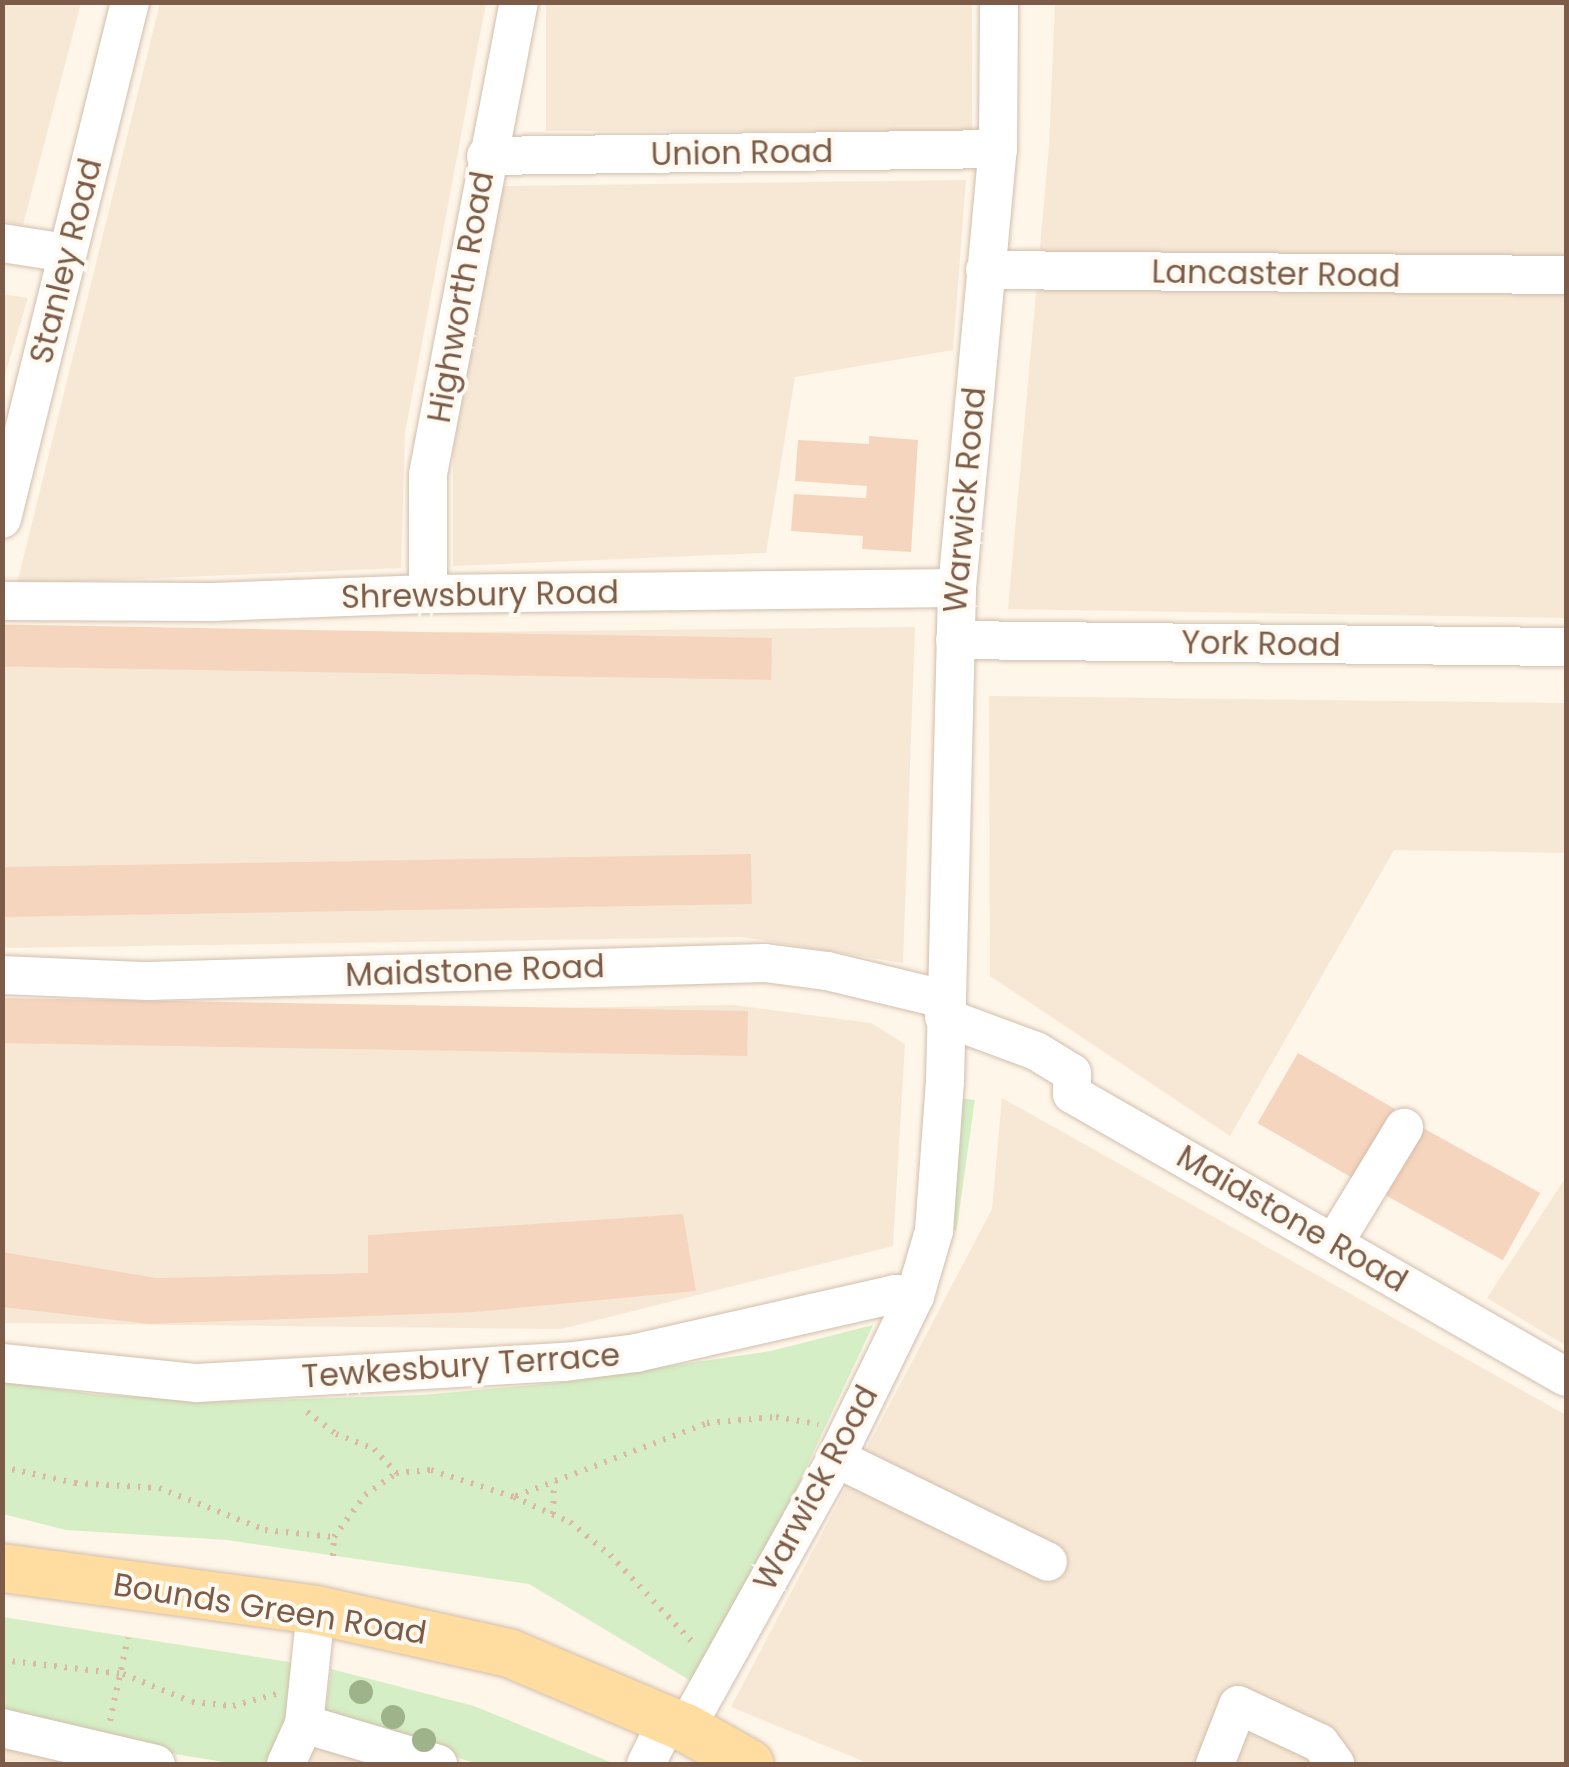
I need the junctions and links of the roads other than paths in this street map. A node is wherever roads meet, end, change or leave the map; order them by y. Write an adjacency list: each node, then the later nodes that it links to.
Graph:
1 (130, 2): 7 (street, Stanley Road)
2 (519, 2): 5 (street, Highworth Road)
3 (999, 2): 4 (street, Warwick Road)
4 (998, 149): 5 (street, Union Road); 8 (street, Warwick Road)
5 (486, 156): 12 (street, Highworth Road)
6 (2, 244): 7 (street)
7 (66, 253): 10 (street, Stanley Road)
8 (984, 270): 9 (street, Lancaster Road); 11 (street, Warwick Road)
9 (1566, 276)
10 (2, 520)
11 (957, 588): 12 (street, Shrewsbury Road); 14 (street, Warwick Road)
12 (428, 594): 13 (street, Shrewsbury Road)
13 (2, 601)
14 (954, 640): 15 (street, York Road); 17 (street, Warwick Road)
15 (1566, 647)
16 (2, 975): 17 (street, Maidstone Road)
17 (944, 1008): 19 (street, Maidstone Road); 20 (street, Warwick Road)
18 (1404, 1128): 19 (street)
19 (1334, 1242): 22 (street, Maidstone Road)
20 (915, 1296): 21 (street, Tewkesbury Terrace); 23 (street, Warwick Road)
21 (2, 1363)
22 (1566, 1377)
23 (833, 1442): 24 (street); 27 (street, Warwick Road)
24 (1048, 1562)
25 (2, 1568): 26 (main road, Bounds Green Road)
26 (316, 1610): 27 (main road, Bounds Green Road); 28 (street)
27 (677, 1723): 33 (street, Warwick Road); 34 (main road, Bounds Green Road)
28 (304, 1724): 31 (street); 32 (street)
29 (2, 1728): 30 (street)
30 (156, 1764)
31 (286, 1764)
32 (438, 1764)
33 (646, 1764)
34 (750, 1764)
35 (1215, 1764): 36 (street)
36 (1335, 1764)

